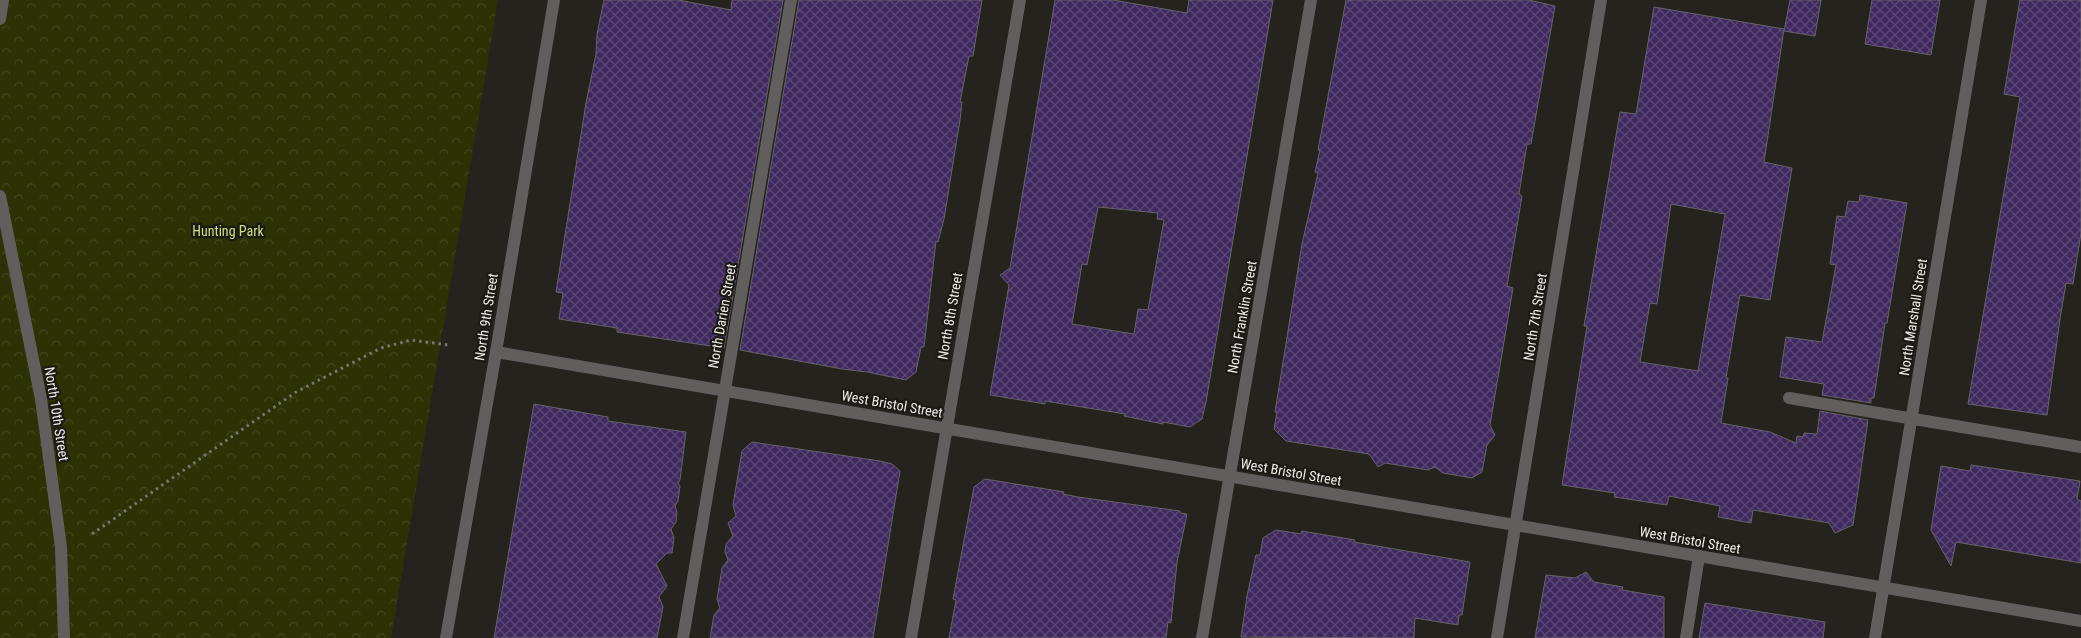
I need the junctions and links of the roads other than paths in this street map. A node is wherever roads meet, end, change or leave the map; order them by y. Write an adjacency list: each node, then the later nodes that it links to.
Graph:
1 (3, 0): 8 (street)
2 (554, 0): 10 (street, North 9th Street)
3 (791, 0): 11 (street, North Darien Street)
4 (1020, 0): 14 (street, North 8th Street)
5 (1310, 0): 16 (street, North Franklin Street)
6 (1602, 0): 17 (street, North 7th Street)
7 (1981, 0): 13 (street, North Marshall Street)
8 (0, 19)
9 (0, 196): 21 (street, North 10th Street)
10 (496, 352): 11 (street, West Bristol Street); 22 (street, North 9th Street)
11 (724, 391): 14 (street, West Bristol Street); 23 (street, North Darien Street)
12 (1789, 398): 13 (street)
13 (1911, 420): 15 (street); 19 (street, North Marshall Street)
14 (946, 428): 16 (street, West Bristol Street); 24 (street, North 8th Street)
15 (2081, 447)
16 (1230, 477): 17 (street, West Bristol Street); 25 (street, North Franklin Street)
17 (1516, 525): 18 (street, West Bristol Street); 26 (street, North 7th Street)
18 (1699, 556): 19 (street, West Bristol Street); 27 (street)
19 (1883, 588): 20 (street, West Bristol Street); 28 (street, North Marshall Street)
20 (2081, 621)
21 (64, 638)
22 (446, 638)
23 (683, 638)
24 (911, 638)
25 (1202, 638)
26 (1497, 638)
27 (1686, 638)
28 (1875, 638)

